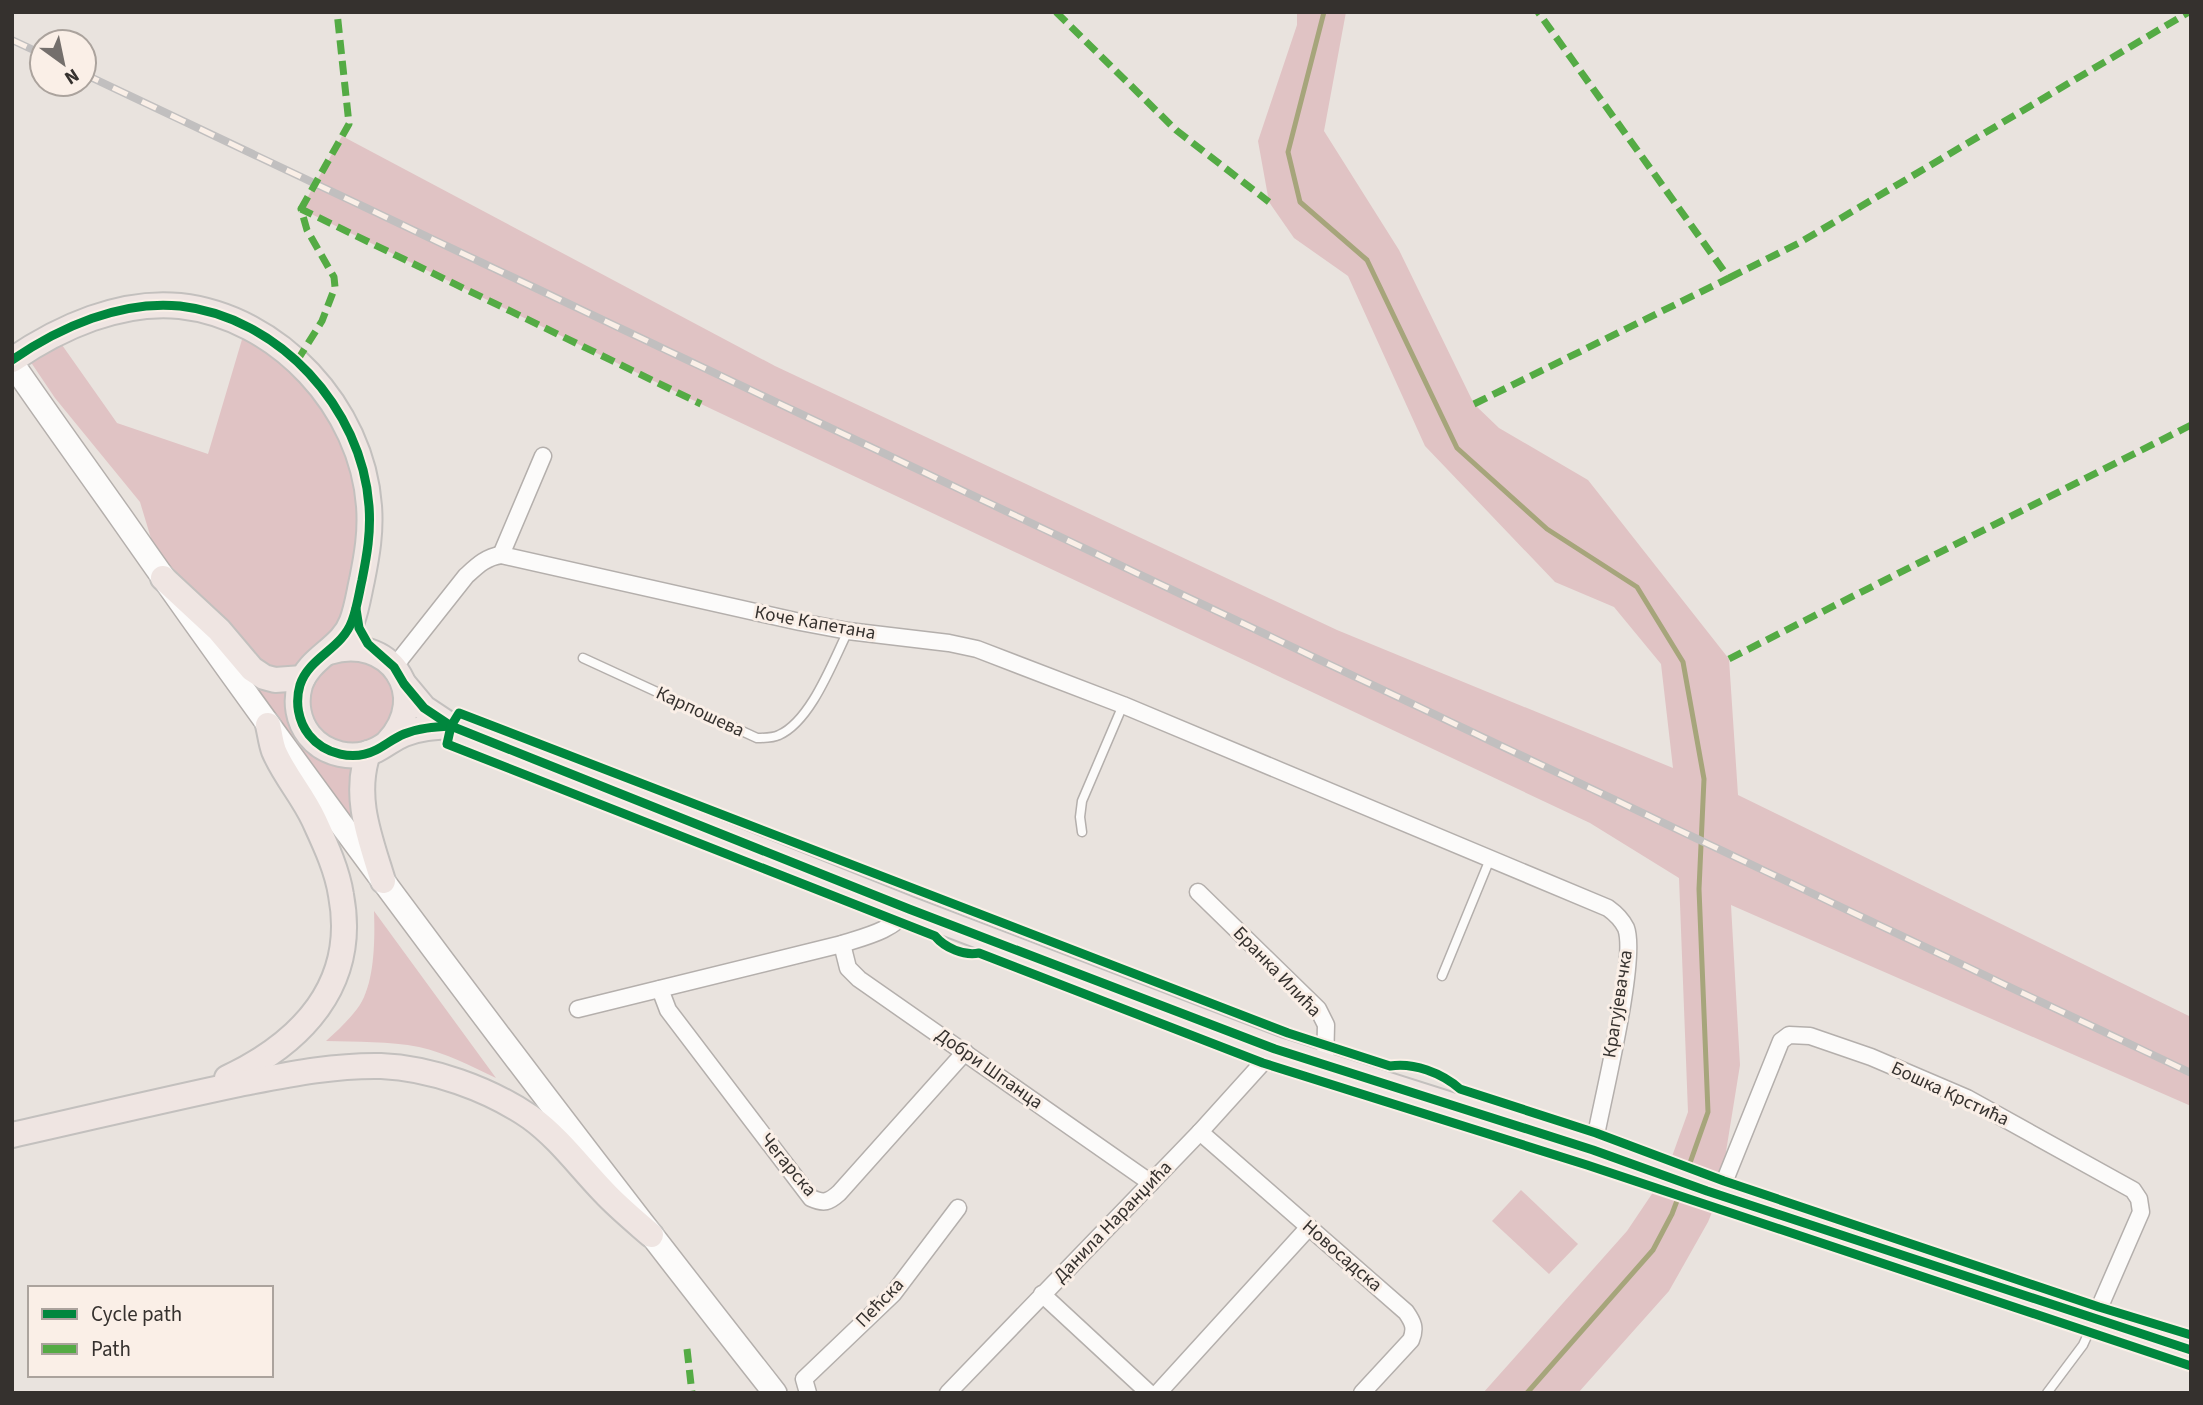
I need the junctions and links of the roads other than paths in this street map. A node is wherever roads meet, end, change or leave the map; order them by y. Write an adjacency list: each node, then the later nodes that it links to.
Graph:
1 (12, 361): 4 (main road); 5 (main road)
2 (543, 456): 3 (street)
3 (501, 555): 6 (street, Коче Капетана); 10 (street)
4 (163, 578): 11 (main road); 13 (main road)
5 (356, 609): 7 (main road); 8 (main road)
6 (848, 631): 9 (lane, Карпошева); 12 (street, Коче Капетана)
7 (329, 652): 8 (main road); 11 (main road)
8 (374, 652): 10 (main road)
9 (583, 658)
10 (399, 676): 14 (main road); 15 (main road)
11 (303, 678): 15 (main road)
12 (1123, 705): 16 (street, Коче Капетана); 17 (lane)
13 (268, 725): 19 (main road); 29 (main road)
14 (451, 726): 15 (main road); 21 (main road)
15 (378, 748): 19 (main road)
16 (1360, 804): 18 (street, Крагујевачка)
17 (1082, 832)
18 (1490, 859): 23 (lane); 32 (street, Крагујевачка)
19 (383, 881): 37 (main road)
20 (1198, 892): 28 (street, Бранка Илића)
21 (909, 909): 22 (street); 26 (main road)
22 (842, 944): 24 (street); 27 (street, Добри Шпанца)
23 (1442, 976)
24 (660, 989): 25 (street); 27 (street, Чегарска)
25 (578, 1009)
26 (1275, 1049): 28 (main road); 30 (street, Данила Наранџића)
27 (965, 1052): 33 (street, Добри Шпанца)
28 (1325, 1065): 32 (main road)
29 (194, 1093): 31 (main road); 37 (main road)
30 (1200, 1132): 33 (street, Данила Наранџића); 36 (street, Новосадска)
31 (12, 1135)
32 (1592, 1150): 34 (main road)
33 (1151, 1183): 38 (street, Данила Наранџића)
34 (1713, 1193): 39 (main road); 39 (street, Бошка Крстића)
35 (958, 1208): 42 (street, Пећска)
36 (1309, 1227): 45 (street); 46 (street, Новосадска)
37 (651, 1235): 41 (main road)
38 (1042, 1294): 43 (street, Данила Наранџића); 44 (street)
39 (2094, 1320): 40 (main road); 47 (lane)
40 (2191, 1350)
41 (775, 1393)
42 (808, 1393)
43 (948, 1393)
44 (1149, 1393)
45 (1158, 1393)
46 (1362, 1393)
47 (2047, 1393)

